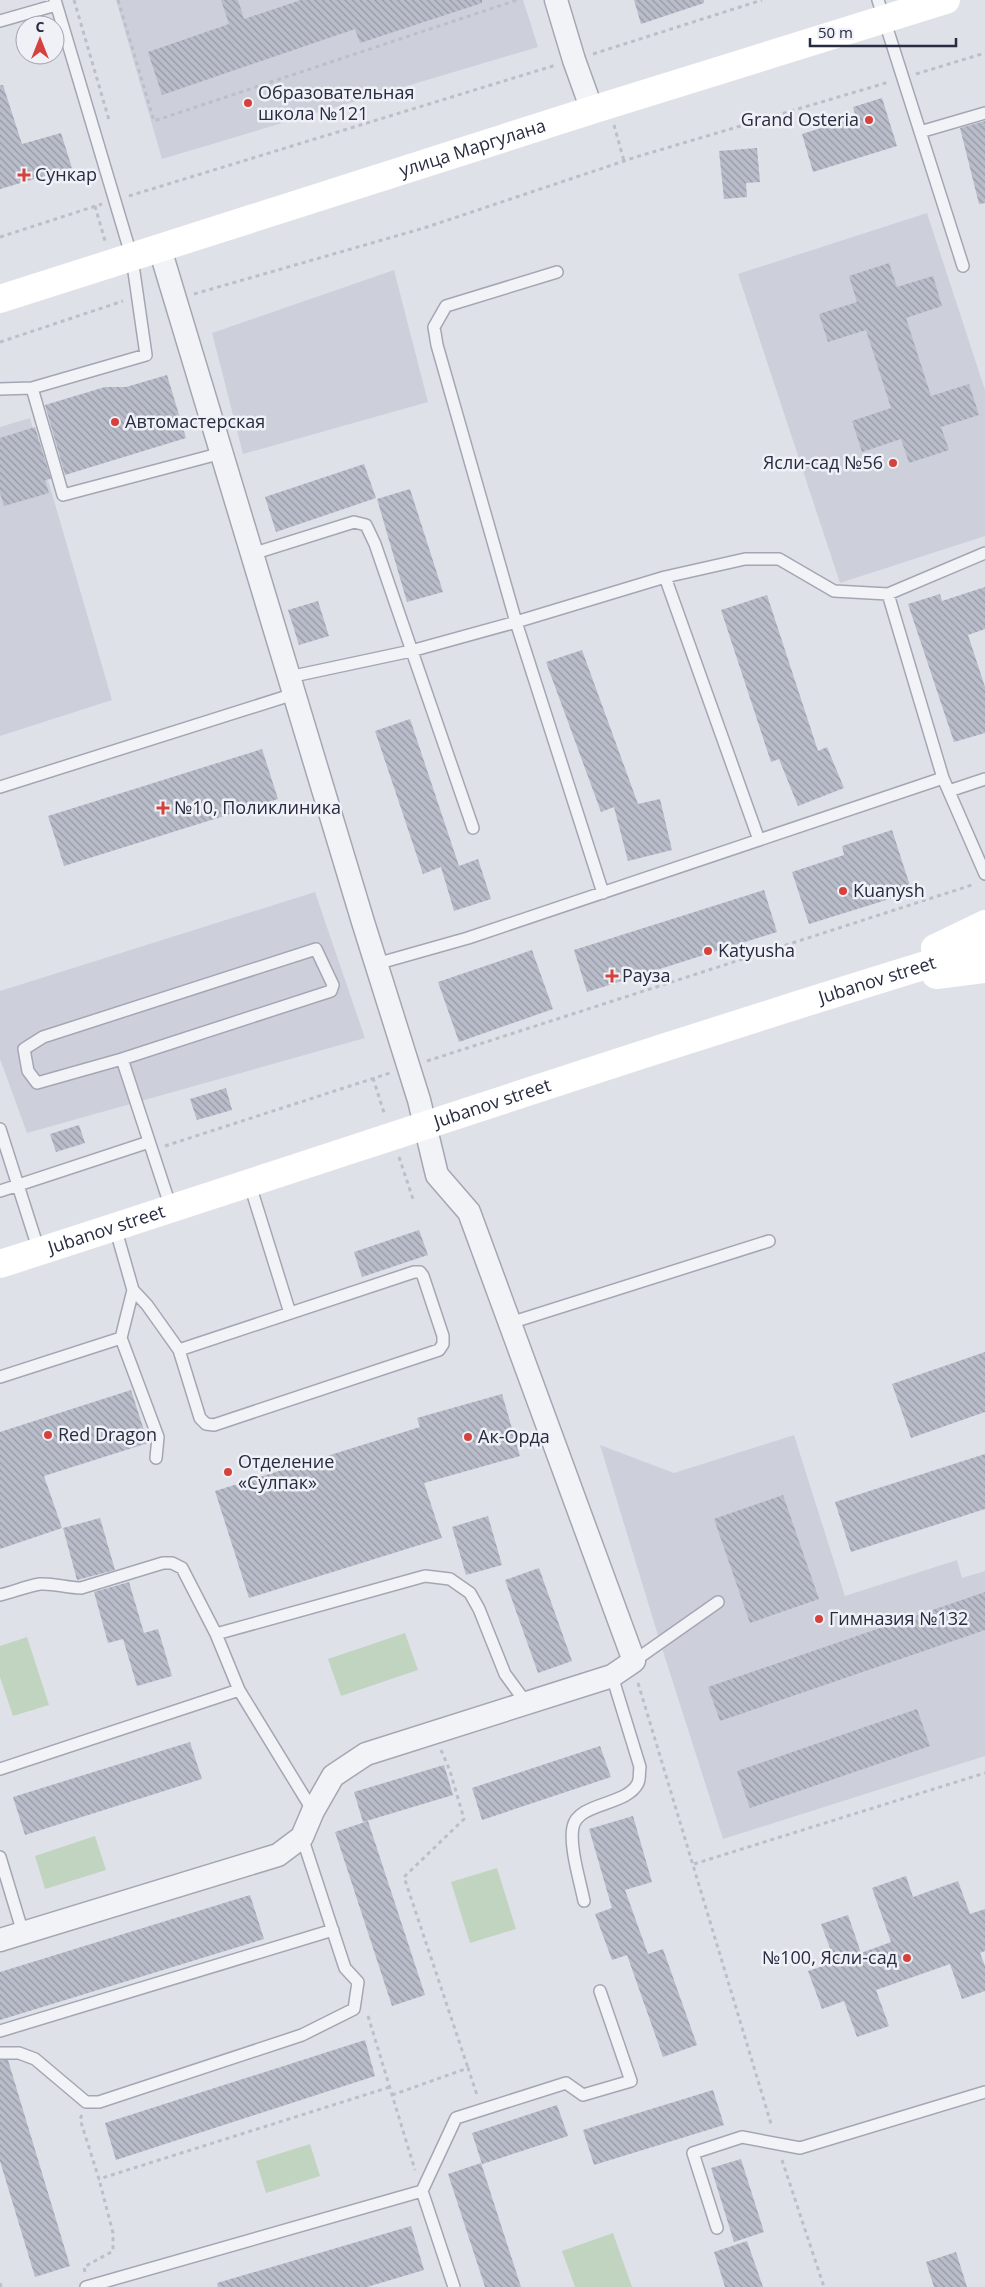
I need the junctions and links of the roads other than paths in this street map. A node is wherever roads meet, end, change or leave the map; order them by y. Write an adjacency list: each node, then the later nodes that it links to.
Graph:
1 (556, 0): 6 (street)
2 (946, 0): 4 (main road, улица Маргулана)
3 (56, 3): 5 (lane); 10 (lane)
4 (882, 10): 6 (main road, улица Маргулана); 8 (lane)
5 (0, 21)
6 (592, 110): 9 (main road, улица Маргулана)
7 (985, 113): 8 (lane)
8 (920, 132): 11 (lane)
9 (160, 249): 10 (main road, улица Маргулана); 16 (street)
10 (132, 258): 13 (main road, улица Маргулана); 14 (lane)
11 (963, 266)
12 (557, 272): 21 (lane)
13 (0, 299)
14 (32, 388): 15 (lane); 16 (lane)
15 (0, 389)
16 (222, 453): 18 (street)
17 (985, 553): 20 (lane)
18 (252, 554): 22 (lane); 23 (street)
19 (665, 577): 20 (lane); 21 (lane); 29 (lane)
20 (888, 594): 24 (lane)
21 (516, 622): 22 (lane); 31 (lane)
22 (411, 652): 23 (lane); 28 (lane)
23 (291, 685): 26 (lane); 34 (street)
24 (943, 778): 27 (lane); 29 (lane)
25 (985, 779): 27 (lane)
26 (0, 787)
27 (949, 791): 30 (lane)
28 (473, 828)
29 (758, 840): 31 (lane)
30 (985, 874)
31 (603, 893): 34 (lane)
32 (985, 924): 36 (main road)
33 (985, 947): 36 (main road, Jubanov street)
34 (376, 964): 38 (street)
35 (985, 969): 36 (main road)
36 (856, 986): 38 (main road, Jubanov street)
37 (122, 1058): 37 (lane); 40 (lane)
38 (425, 1126): 41 (main road, Jubanov street); 51 (street)
39 (0, 1129): 42 (lane)
40 (149, 1142): 42 (lane); 44 (lane)
41 (250, 1184): 44 (main road, Jubanov street); 50 (lane)
42 (18, 1185): 43 (lane); 47 (lane)
43 (0, 1191)
44 (171, 1208): 45 (main road, Jubanov street)
45 (115, 1227): 47 (main road, Jubanov street); 49 (lane)
46 (769, 1241): 51 (lane)
47 (39, 1251): 48 (main road, Jubanov street)
48 (0, 1264)
49 (133, 1290): 52 (lane); 53 (lane)
50 (290, 1313): 53 (lane); 53 (lane)
51 (510, 1323): 59 (street)
52 (121, 1338): 54 (lane); 55 (lane)
53 (179, 1350)
54 (0, 1377)
55 (156, 1458)
56 (0, 1595): 58 (lane)
57 (718, 1602): 59 (lane)
58 (216, 1634): 61 (lane); 62 (lane)
59 (634, 1661): 60 (street)
60 (612, 1676): 62 (street); 67 (lane)
61 (239, 1690): 63 (lane); 64 (lane)
62 (527, 1704): 64 (street)
63 (0, 1769)
64 (313, 1810): 65 (street)
65 (302, 1837): 68 (lane); 69 (street)
66 (0, 1857): 69 (lane)
67 (584, 1900)
68 (333, 1930): 72 (lane); 73 (lane)
69 (23, 1933): 70 (street)
70 (0, 1940)
71 (600, 1991): 75 (lane)
72 (0, 2031)
73 (0, 2053)
74 (985, 2092): 76 (lane)
75 (422, 2191): 77 (lane); 78 (lane)
76 (717, 2228)
77 (87, 2287)
78 (454, 2287)

